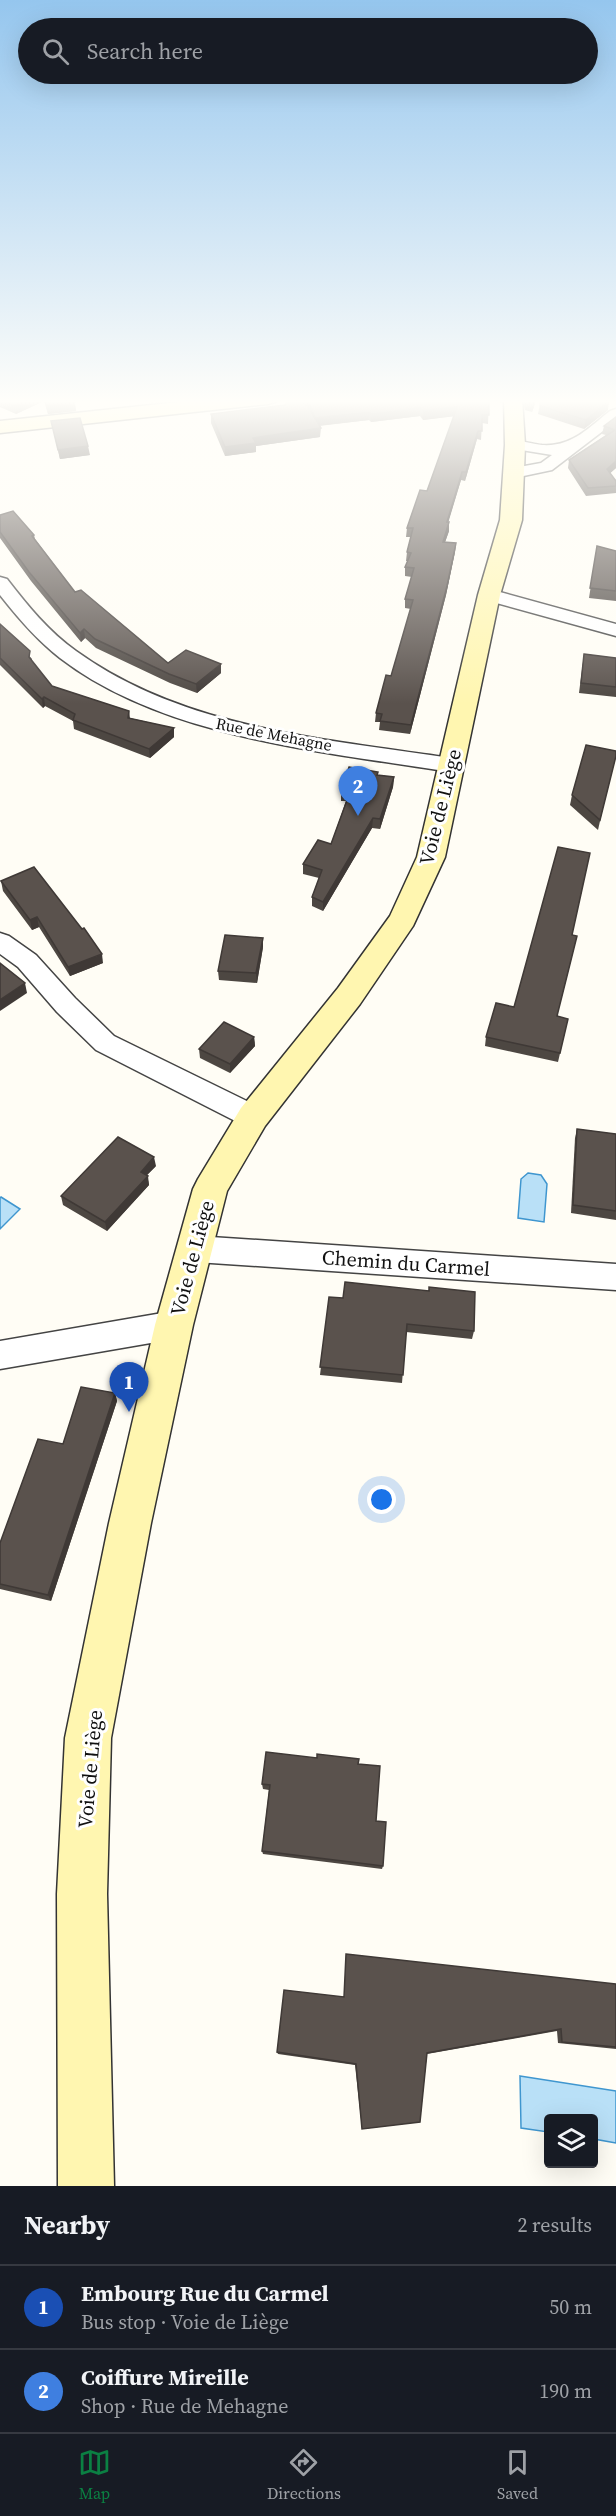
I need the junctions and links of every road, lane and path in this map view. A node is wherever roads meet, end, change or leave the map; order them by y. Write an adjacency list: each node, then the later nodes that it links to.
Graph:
1 (512, 500): 3 (street, Voie de Liège)
2 (0, 583): 5 (street, Rue de Mehagne)
3 (489, 595): 4 (street); 5 (street, Voie de Liège)
4 (616, 630)
5 (451, 765): 7 (street, Voie de Liège)
6 (0, 942): 7 (street)
7 (254, 1117): 8 (street, Voie de Liège)
8 (196, 1249): 9 (street, Chemin du Carmel); 10 (street, Voie de Liège)
9 (616, 1277)
10 (174, 1325): 11 (street); 12 (street, Voie de Liège)
11 (0, 1355)
12 (86, 2186)

